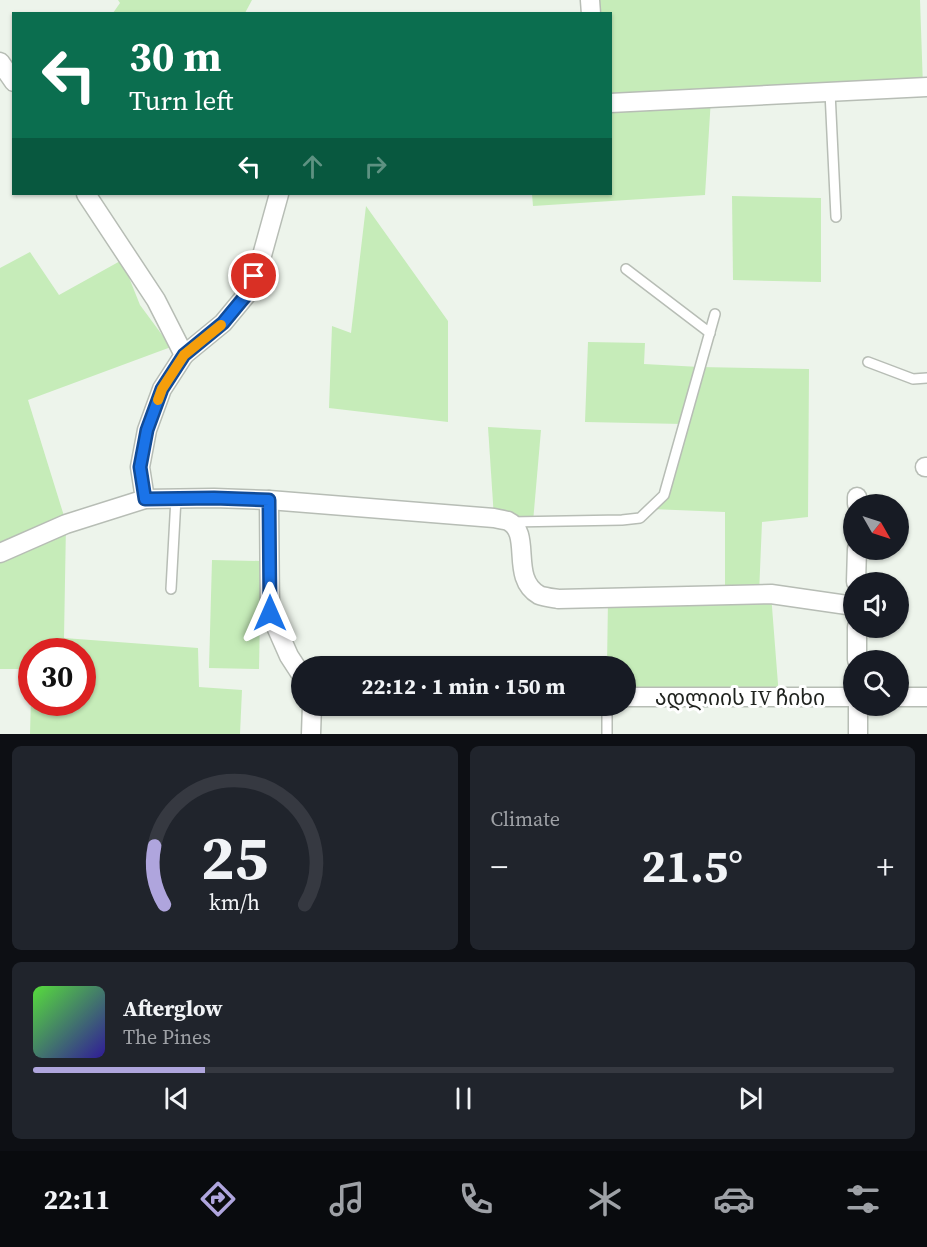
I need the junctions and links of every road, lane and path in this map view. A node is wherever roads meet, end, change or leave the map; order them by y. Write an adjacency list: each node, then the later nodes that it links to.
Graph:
1 (0, 62): 2 (street)
2 (12, 79)
3 (927, 87): 4 (street)
4 (830, 92): 5 (street); 8 (lane)
5 (612, 103)
6 (87, 195): 12 (street)
7 (279, 195): 12 (street)
8 (836, 217)
9 (626, 269): 11 (lane)
10 (715, 314): 11 (lane)
11 (710, 333): 18 (lane)
12 (184, 355): 16 (street)
13 (868, 362): 14 (lane)
14 (927, 378)
15 (176, 498): 16 (street); 17 (street); 20 (lane)
16 (145, 499): 19 (street)
17 (269, 500): 18 (street); 22 (street)
18 (510, 522): 21 (street)
19 (0, 553)
20 (171, 589)
21 (843, 604)
22 (291, 658)
23 (636, 697): 24 (street, ადლიის IV ჩიხი)
24 (843, 697)
25 (909, 697): 26 (street)
26 (927, 697)
27 (312, 716): 30 (street)
28 (607, 716): 31 (lane)
29 (858, 716): 32 (street)
30 (311, 734)
31 (607, 734)
32 (858, 734)

